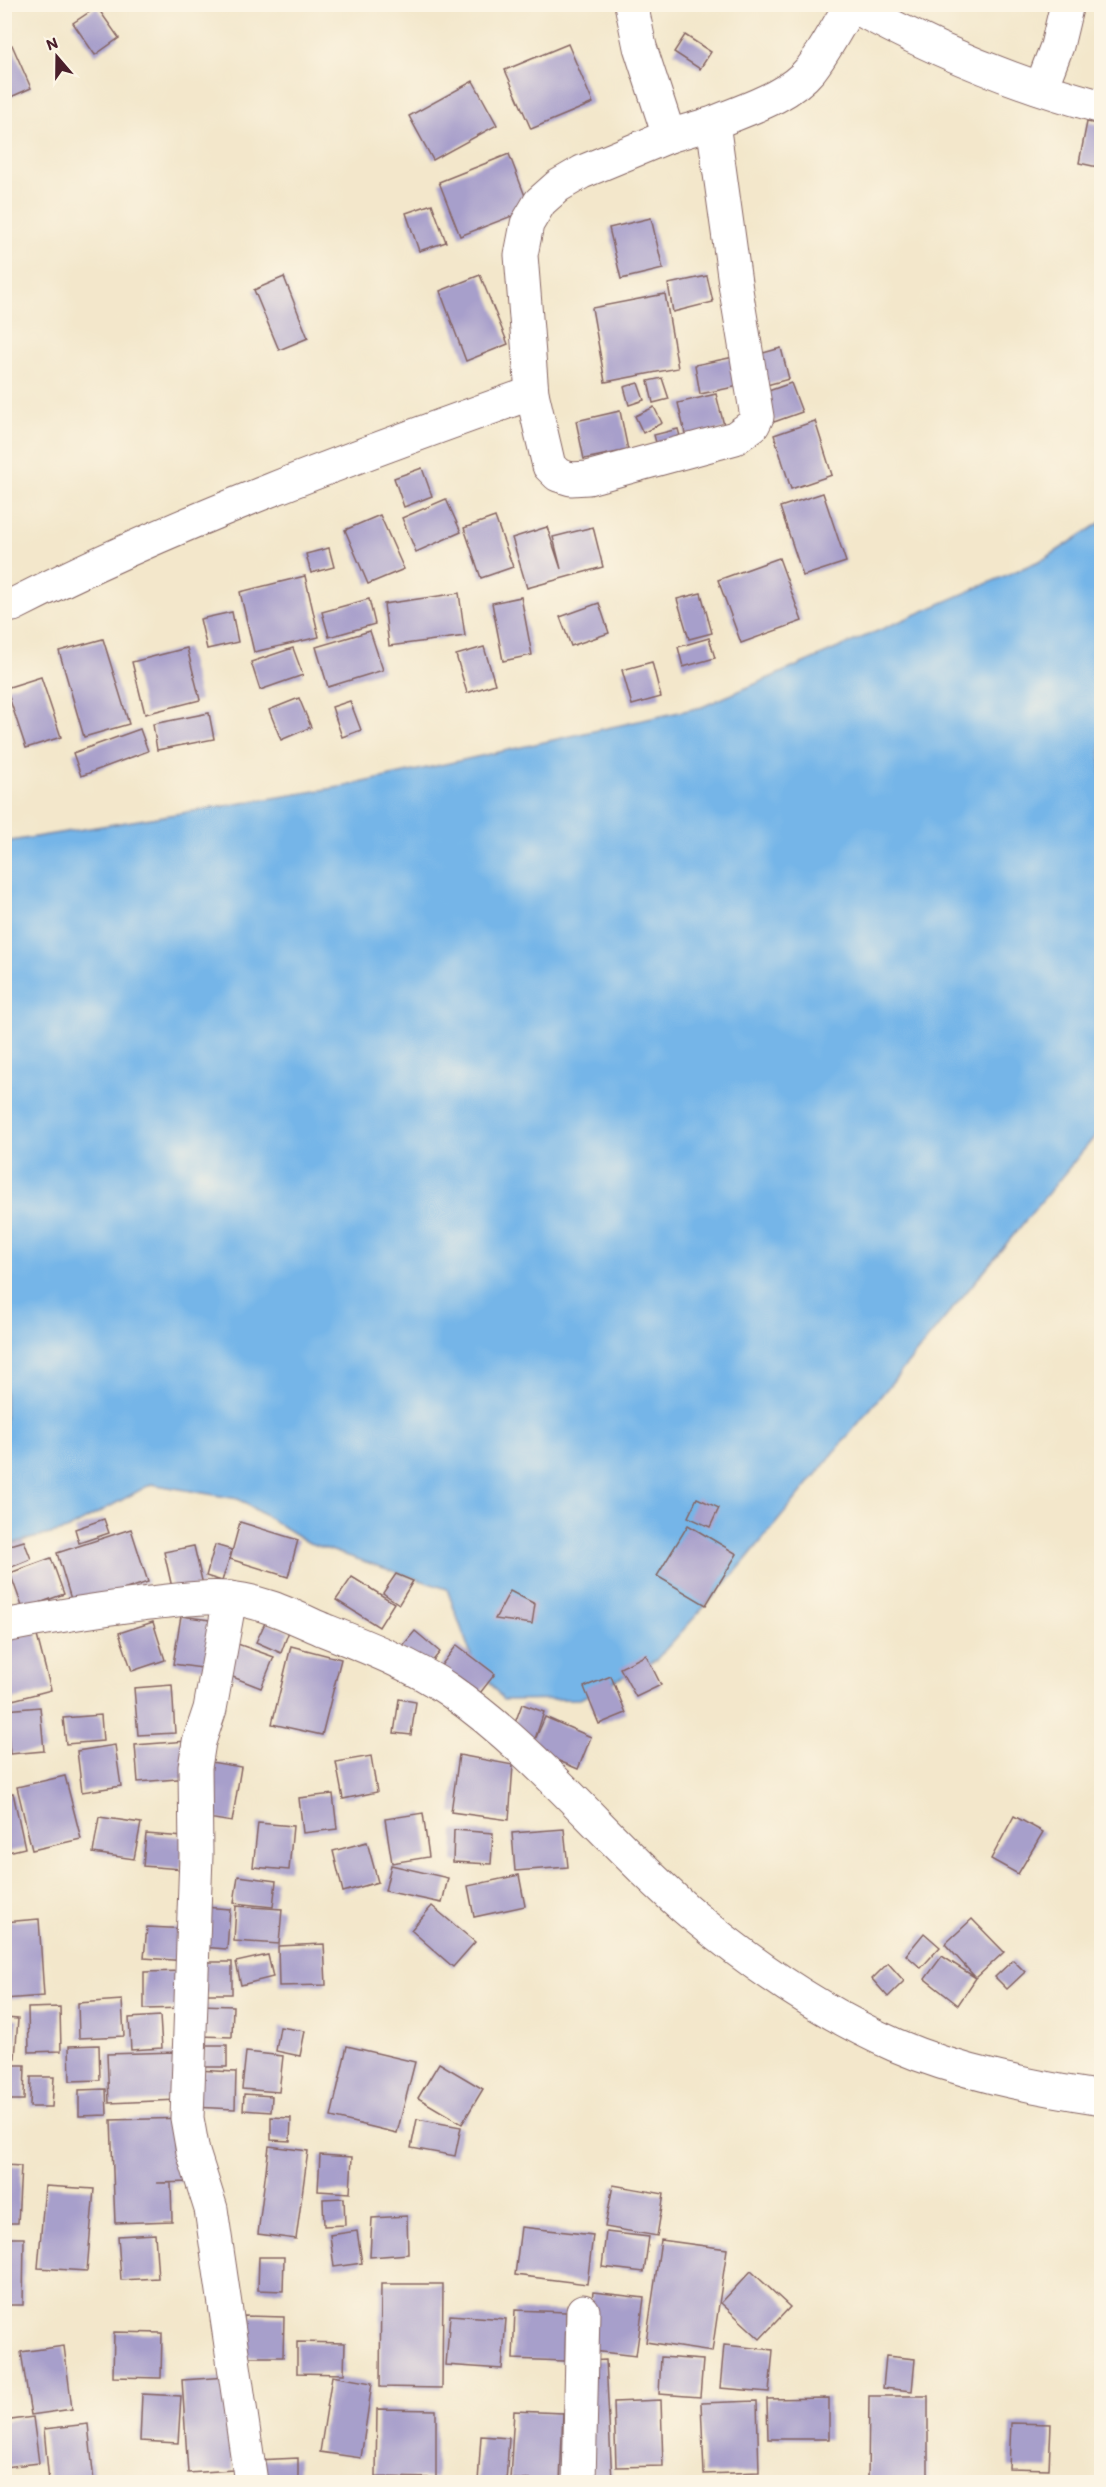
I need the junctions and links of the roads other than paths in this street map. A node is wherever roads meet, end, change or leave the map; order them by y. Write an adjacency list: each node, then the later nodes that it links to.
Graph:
1 (631, 4): 7 (street)
2 (1067, 4): 4 (street)
3 (850, 5): 4 (street); 6 (street)
4 (1041, 88): 5 (street)
5 (1101, 107)
6 (713, 123): 7 (street); 8 (street)
7 (669, 136): 8 (street)
8 (532, 393): 9 (street)
9 (13, 605)
10 (230, 1598): 11 (street); 12 (street); 14 (street)
11 (4, 1626)
12 (1101, 2098)
13 (583, 2311): 15 (street)
14 (251, 2482)
15 (579, 2482)

